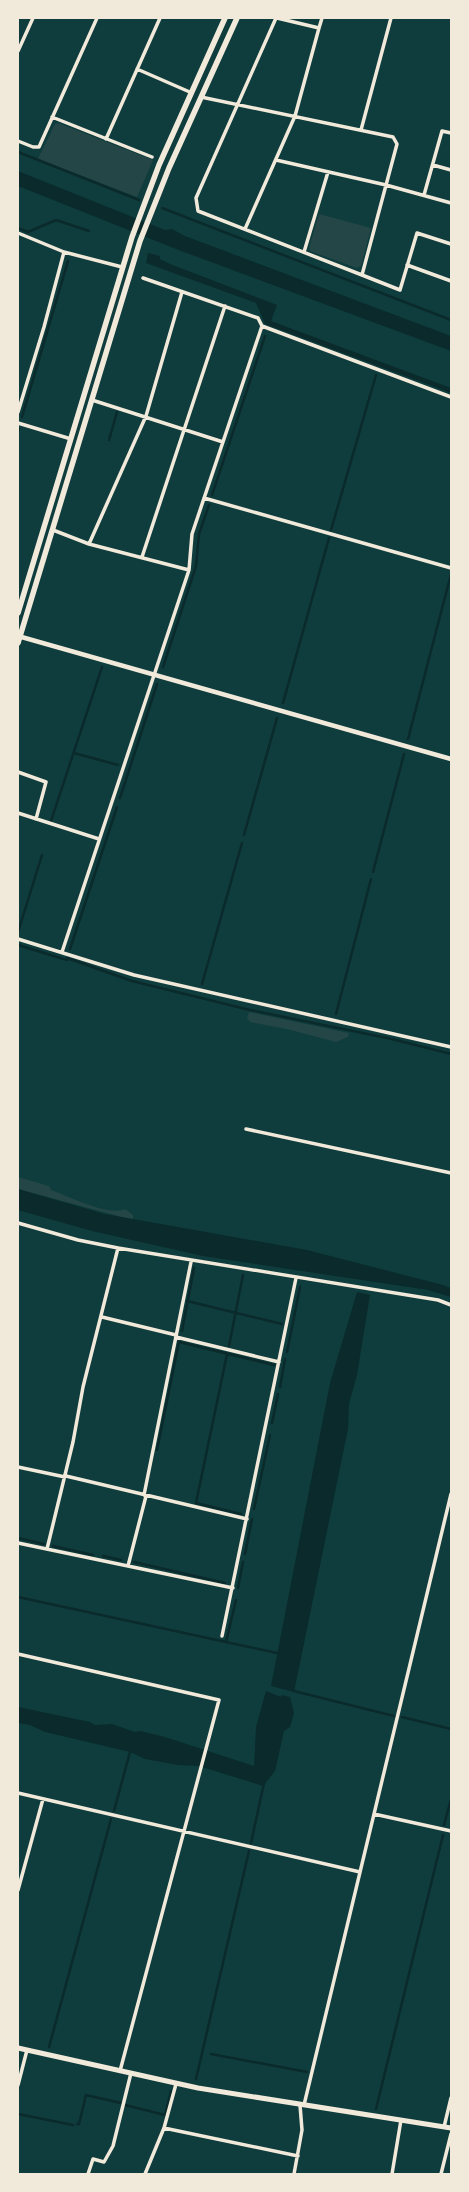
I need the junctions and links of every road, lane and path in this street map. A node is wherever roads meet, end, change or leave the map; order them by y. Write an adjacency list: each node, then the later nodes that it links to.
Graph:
1 (33, 18): 10 (street)
2 (97, 18): 16 (street)
3 (160, 18): 11 (street)
4 (225, 18): 12 (main road)
5 (237, 18): 13 (main road)
6 (276, 18): 9 (street); 14 (street)
7 (322, 18): 9 (street)
8 (391, 18): 17 (street)
9 (319, 28): 15 (street)
10 (18, 51)
11 (137, 69): 12 (street); 19 (street)
12 (192, 93): 35 (main road)
13 (201, 97): 14 (street); 43 (main road)
14 (238, 104): 15 (street); 29 (street)
15 (295, 116): 17 (street); 22 (street)
16 (52, 117): 19 (street); 20 (street)
17 (360, 130): 26 (street)
18 (451, 133): 23 (street)
19 (106, 139): 21 (street)
20 (18, 142)
21 (152, 157)
22 (276, 160): 25 (street); 29 (street)
23 (432, 165): 24 (street); 27 (street)
24 (451, 170)
25 (328, 172): 26 (street); 33 (street)
26 (386, 185): 27 (street); 36 (street)
27 (424, 195): 28 (street)
28 (451, 203)
29 (245, 229): 33 (street)
30 (18, 233): 32 (street)
31 (451, 244): 34 (street)
32 (64, 252): 35 (street); 44 (street)
33 (304, 252): 36 (street)
34 (407, 265): 36 (street); 38 (street)
35 (122, 267): 48 (main road)
36 (362, 275)
37 (143, 278): 39 (street)
38 (451, 281)
39 (182, 292): 40 (street); 45 (street)
40 (225, 306): 41 (street); 47 (street)
41 (262, 326): 42 (street); 49 (street)
42 (451, 397)
43 (92, 400): 45 (street); 51 (main road)
44 (18, 412)
45 (146, 416): 47 (street); 52 (street)
46 (18, 423): 48 (street)
47 (184, 429): 49 (street); 53 (street)
48 (71, 439): 56 (main road)
49 (223, 442): 50 (street)
50 (204, 498): 54 (street); 55 (street)
51 (53, 530): 52 (street); 57 (main road)
52 (90, 544): 53 (street)
53 (142, 557): 55 (street)
54 (451, 568)
55 (189, 570): 59 (street)
56 (18, 613)
57 (19, 636): 58 (main road); 59 (street)
58 (18, 643)
59 (154, 673): 60 (street); 64 (street)
60 (451, 759)
61 (18, 772): 63 (street)
62 (18, 813): 63 (street)
63 (36, 819): 64 (street)
64 (99, 839): 66 (street)
65 (18, 939): 66 (street)
66 (62, 952): 67 (street)
67 (451, 1047)
68 (246, 1129): 69 (street)
69 (451, 1173)
70 (18, 1223): 71 (street)
71 (118, 1248): 72 (street); 75 (street)
72 (191, 1262): 73 (street); 76 (street)
73 (296, 1278): 74 (street); 77 (street)
74 (451, 1305)
75 (102, 1317): 76 (street); 79 (street)
76 (176, 1336): 77 (street); 80 (street)
77 (279, 1362): 82 (street)
78 (18, 1467): 79 (street)
79 (65, 1477): 80 (street); 84 (street)
80 (145, 1495): 82 (street); 85 (street)
81 (451, 1496): 91 (street)
82 (247, 1519): 86 (street)
83 (18, 1543): 84 (street)
84 (47, 1549): 85 (street)
85 (128, 1566): 86 (street)
86 (233, 1588): 87 (street)
87 (222, 1636)
88 (18, 1654): 92 (street)
89 (18, 1793): 90 (street)
90 (43, 1799): 92 (street); 95 (street)
91 (374, 1814): 93 (street); 94 (street)
92 (184, 1831): 94 (street); 98 (street)
93 (451, 1831)
94 (360, 1872): 103 (street)
95 (18, 1890)
96 (18, 2048): 97 (main road)
97 (28, 2050): 98 (main road); 101 (street)
98 (120, 2071): 99 (main road)
99 (131, 2073): 100 (main road); 110 (street)
100 (176, 2084): 103 (main road); 106 (street)
101 (18, 2085)
102 (451, 2098): 105 (street)
103 (302, 2105): 104 (main road); 109 (street)
104 (401, 2120): 105 (main road); 113 (street)
105 (444, 2127): 107 (main road)
106 (164, 2128): 109 (street); 111 (street)
107 (451, 2128)
108 (451, 2134): 114 (street)
109 (298, 2156): 112 (street)
110 (88, 2174)
111 (145, 2174)
112 (294, 2174)
113 (392, 2174)
114 (441, 2174)

